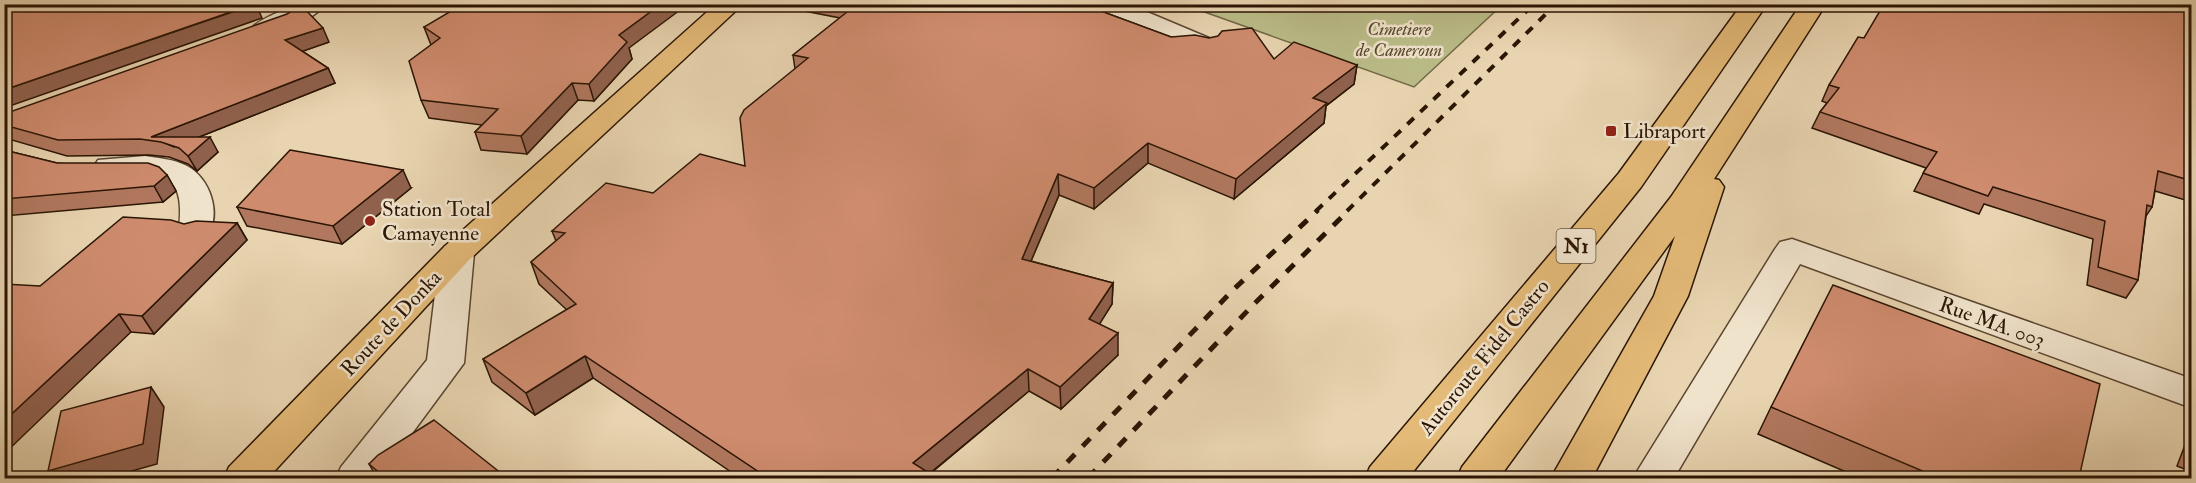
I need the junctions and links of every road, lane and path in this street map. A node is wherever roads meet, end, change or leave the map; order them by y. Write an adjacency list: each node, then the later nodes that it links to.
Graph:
1 (731, 4): 11 (main road, Route de Donka)
2 (1106, 4): 7 (street)
3 (1755, 4): 15 (main road, Autoroute Fidel Castro / N1)
4 (1814, 4): 8 (main road)
5 (309, 5): 6 (street)
6 (239, 37)
7 (1208, 47)
8 (1723, 141): 16 (main road); 17 (main road)
9 (84, 169): 10 (street)
10 (195, 229)
11 (457, 253): 13 (main road, Route de Donka); 14 (street)
12 (2192, 394): 18 (street, Rue MA. 003)
13 (244, 478)
14 (356, 478)
15 (1385, 478)
16 (1477, 478)
17 (1572, 478)
18 (1653, 478)

